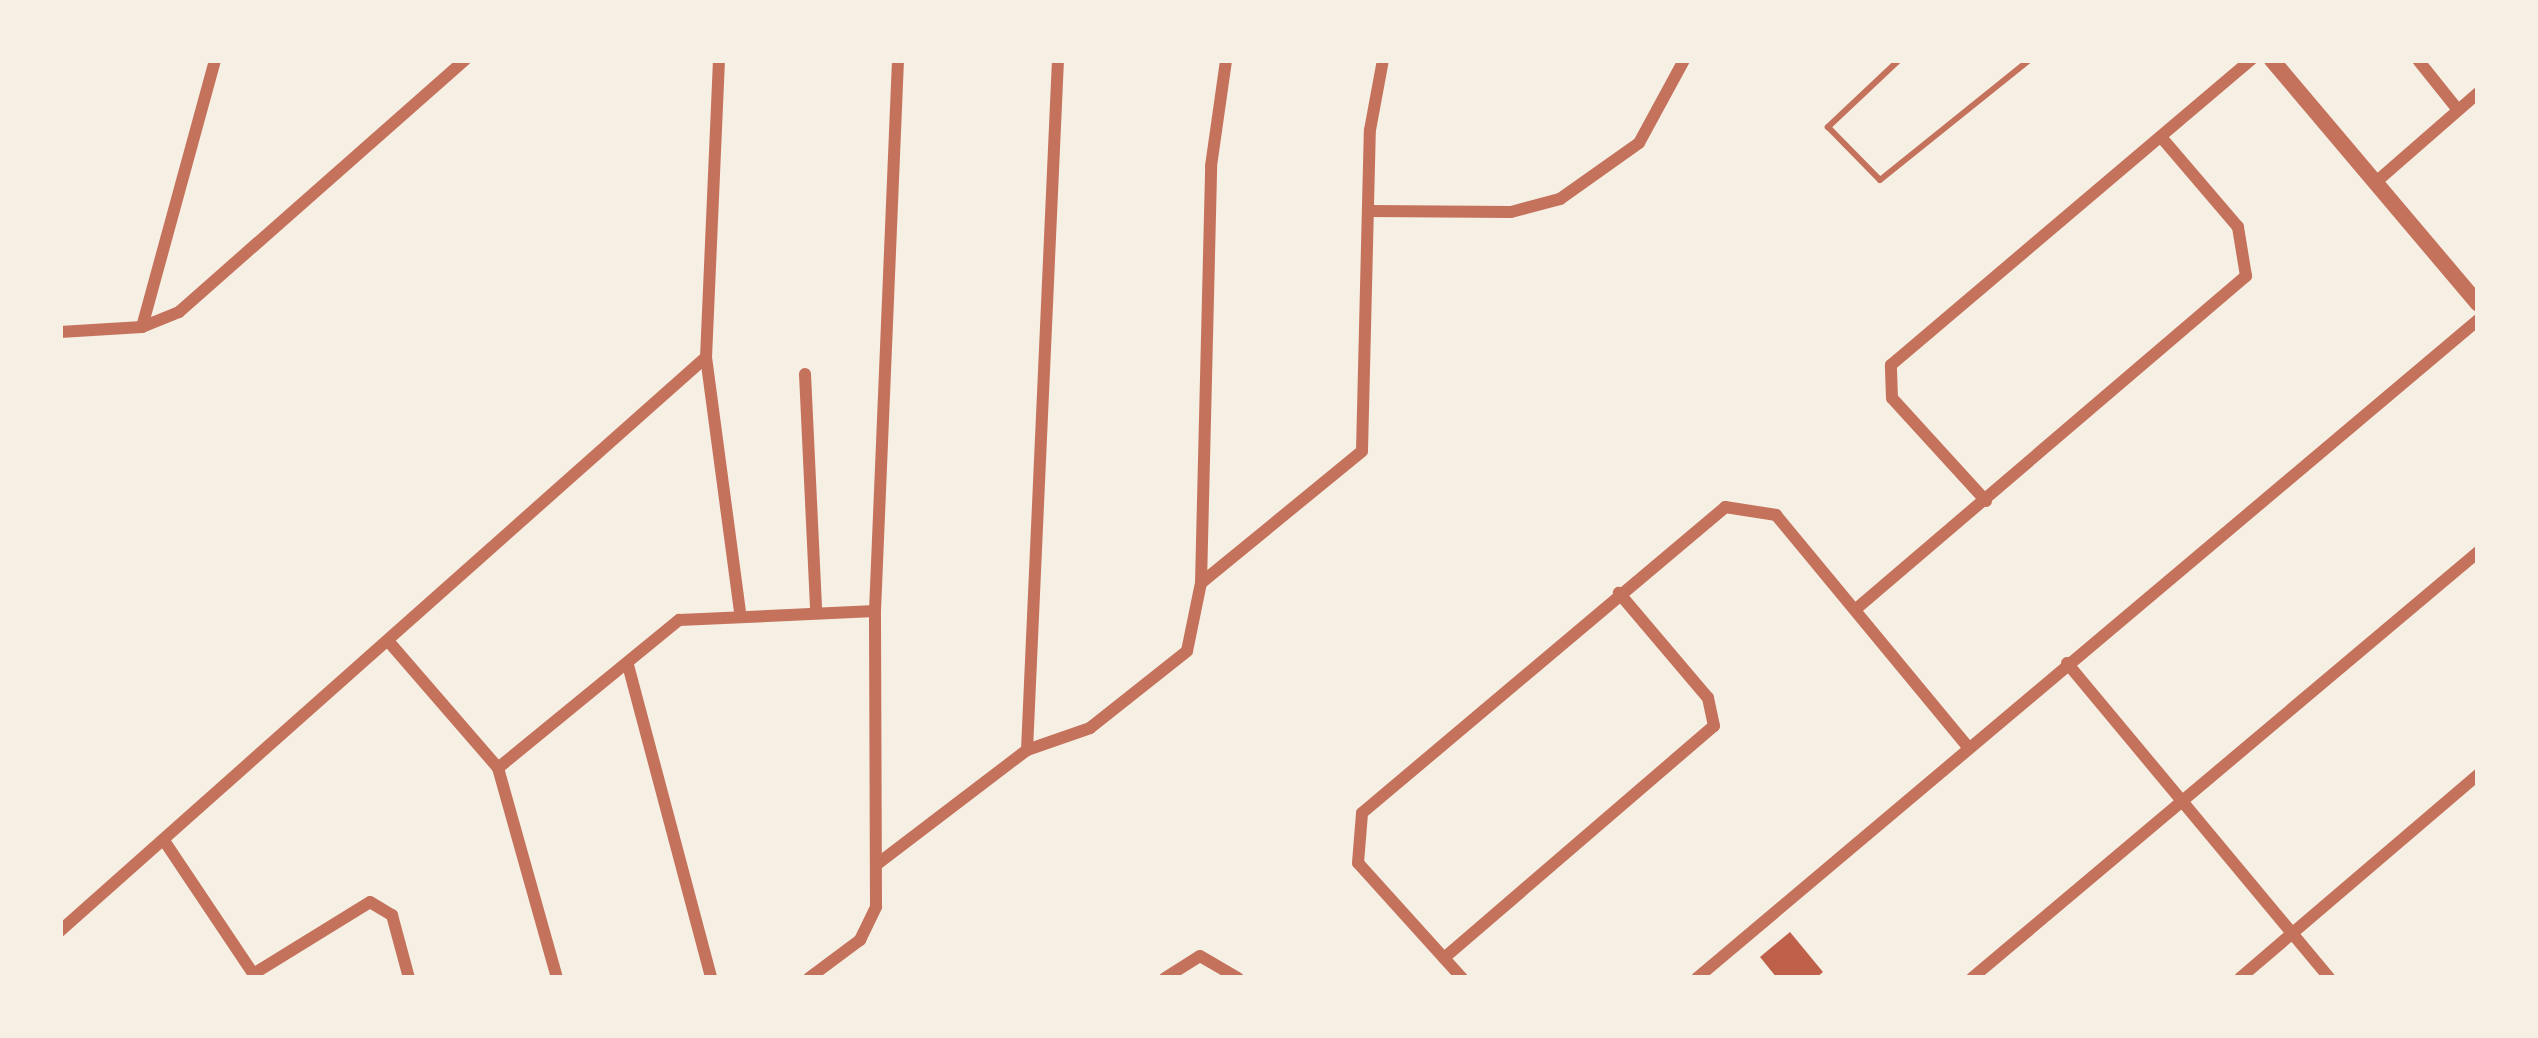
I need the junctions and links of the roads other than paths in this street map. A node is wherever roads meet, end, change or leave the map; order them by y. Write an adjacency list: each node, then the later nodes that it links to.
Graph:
1 (215, 60): 21 (street)
2 (465, 60): 21 (street)
3 (719, 60): 23 (street)
4 (898, 60): 32 (street)
5 (1058, 60): 37 (street)
6 (1226, 60): 27 (street)
7 (1383, 60): 18 (street)
8 (1684, 60): 18 (street)
9 (1899, 60): 10 (lane)
10 (2029, 60)
11 (2252, 60): 16 (street)
12 (2272, 60): 17 (street)
13 (2418, 60): 15 (street)
14 (2478, 93): 15 (street)
15 (2458, 110): 17 (street)
16 (2161, 137): 25 (street); 25 (street)
17 (2376, 182): 19 (street)
18 (1370, 211): 27 (street)
19 (2478, 304)
20 (2478, 320): 34 (street)
21 (142, 327): 22 (street)
22 (60, 332)
23 (706, 357): 31 (street); 33 (street)
24 (805, 374): 30 (street)
25 (1986, 501): 29 (street)
26 (2478, 552): 40 (street)
27 (1201, 583): 37 (street)
28 (1619, 593): 29 (street); 45 (street); 45 (street)
29 (1856, 609): 36 (street)
30 (816, 610): 31 (street); 32 (street)
31 (740, 611): 35 (street)
32 (875, 611): 42 (street)
33 (389, 642): 38 (street); 41 (street)
34 (2067, 663): 36 (street); 40 (street)
35 (628, 665): 38 (street); 49 (street)
36 (1968, 747): 54 (street)
37 (1028, 750): 42 (street)
38 (498, 768): 48 (street)
39 (2478, 775): 44 (street)
40 (2182, 798): 44 (street); 55 (street)
41 (165, 842): 43 (street); 46 (street)
42 (876, 865): 50 (street)
43 (60, 931)
44 (2291, 934): 56 (street); 57 (street)
45 (1444, 958): 53 (street)
46 (255, 975): 47 (street)
47 (409, 978)
48 (557, 978)
49 (712, 978)
50 (809, 978)
51 (1165, 978): 52 (street)
52 (1238, 978)
53 (1462, 978)
54 (1697, 978)
55 (1972, 978)
56 (2240, 978)
57 (2329, 978)

